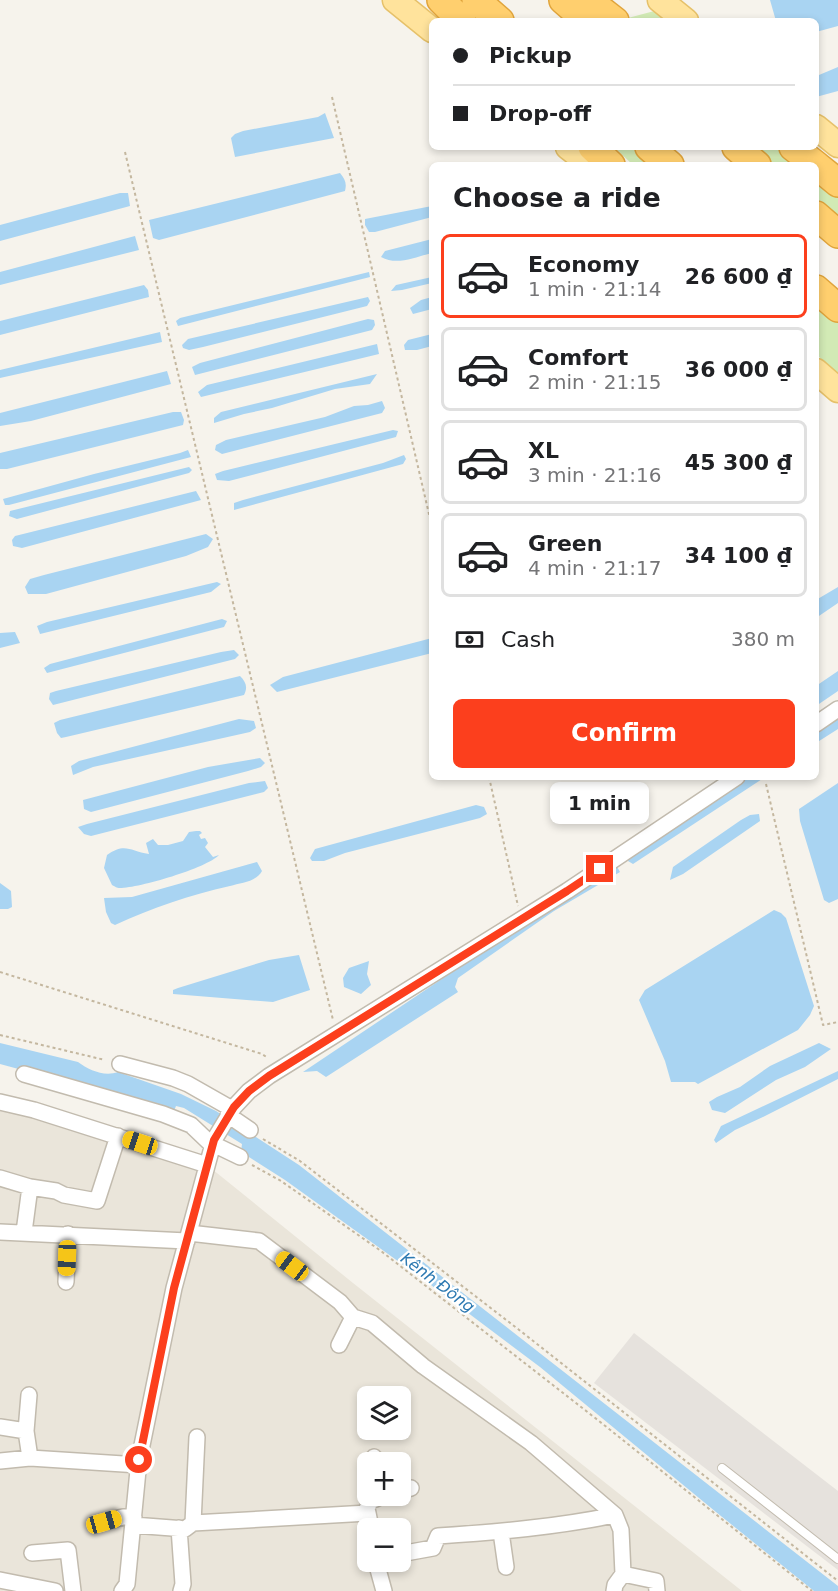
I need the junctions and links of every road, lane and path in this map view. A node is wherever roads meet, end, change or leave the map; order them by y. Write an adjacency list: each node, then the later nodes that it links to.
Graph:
1 (395, 0): 12 (main road)
2 (441, 0): 7 (highway)
3 (476, 0): 8 (highway)
4 (563, 0): 9 (highway)
5 (588, 0): 10 (highway)
6 (660, 0): 11 (main road)
7 (459, 18)
8 (497, 18)
9 (584, 18)
10 (611, 18)
11 (682, 18)
12 (429, 28)
13 (332, 97): 35 (path)
14 (819, 129): 15 (main road)
15 (838, 145)
16 (572, 150): 22 (main road)
17 (595, 150): 23 (highway)
18 (652, 150): 24 (highway)
19 (740, 150): 25 (highway)
20 (797, 150): 26 (highway)
21 (125, 152): 45 (path)
22 (587, 162)
23 (608, 162)
24 (666, 162)
25 (754, 162)
26 (812, 162)
27 (819, 167): 28 (highway)
28 (838, 183)
29 (819, 218): 30 (highway)
30 (838, 234)
31 (819, 292): 32 (highway)
32 (838, 308)
33 (819, 374): 34 (main road)
34 (838, 390)
35 (429, 514)
36 (838, 709): 37 (street)
37 (819, 722)
38 (490, 780): 41 (path)
39 (733, 780): 41 (street)
40 (766, 784): 43 (path)
41 (521, 920): 45 (street)
42 (0, 972): 47 (path)
43 (838, 1022)
44 (0, 1035): 46 (path)
45 (336, 1035): 47 (street)
46 (120, 1064): 50 (street)
47 (280, 1070): 50 (street)
48 (24, 1074): 53 (street)
49 (0, 1102): 52 (street)
50 (230, 1112): 51 (street); 53 (street)
51 (250, 1130): 86 (path)
52 (118, 1136): 55 (street); 57 (street)
53 (213, 1143): 54 (street); 55 (street)
54 (240, 1157): 94 (path)
55 (207, 1165): 61 (street)
56 (0, 1178): 57 (street)
57 (30, 1187): 59 (street)
58 (0, 1232): 59 (street)
59 (24, 1232): 60 (street)
60 (68, 1234): 61 (street); 62 (street)
61 (188, 1237): 63 (street); 71 (street)
62 (66, 1282)
63 (353, 1317): 64 (street); 73 (street)
64 (339, 1345)
65 (28, 1395): 67 (street)
66 (0, 1427): 67 (street)
67 (26, 1431): 69 (street)
68 (197, 1437): 77 (street)
69 (30, 1458): 70 (street); 71 (street)
70 (0, 1461)
71 (139, 1465): 74 (street)
72 (722, 1468): 81 (lane)
73 (615, 1515): 78 (street); 84 (street)
74 (133, 1521): 76 (street); 77 (street); 89 (street)
75 (357, 1521): 77 (street)
76 (104, 1522)
77 (186, 1526): 90 (street)
78 (501, 1532): 79 (street); 82 (street)
79 (411, 1552)
80 (32, 1553): 88 (street)
81 (838, 1559)
82 (506, 1567)
83 (379, 1572): 91 (street)
84 (623, 1575): 92 (street); 93 (street)
85 (0, 1580): 87 (street)
86 (838, 1581)
87 (55, 1591)
88 (73, 1591)
89 (122, 1591)
90 (181, 1591)
91 (384, 1591)
92 (614, 1591)
93 (657, 1591)
94 (812, 1591)

